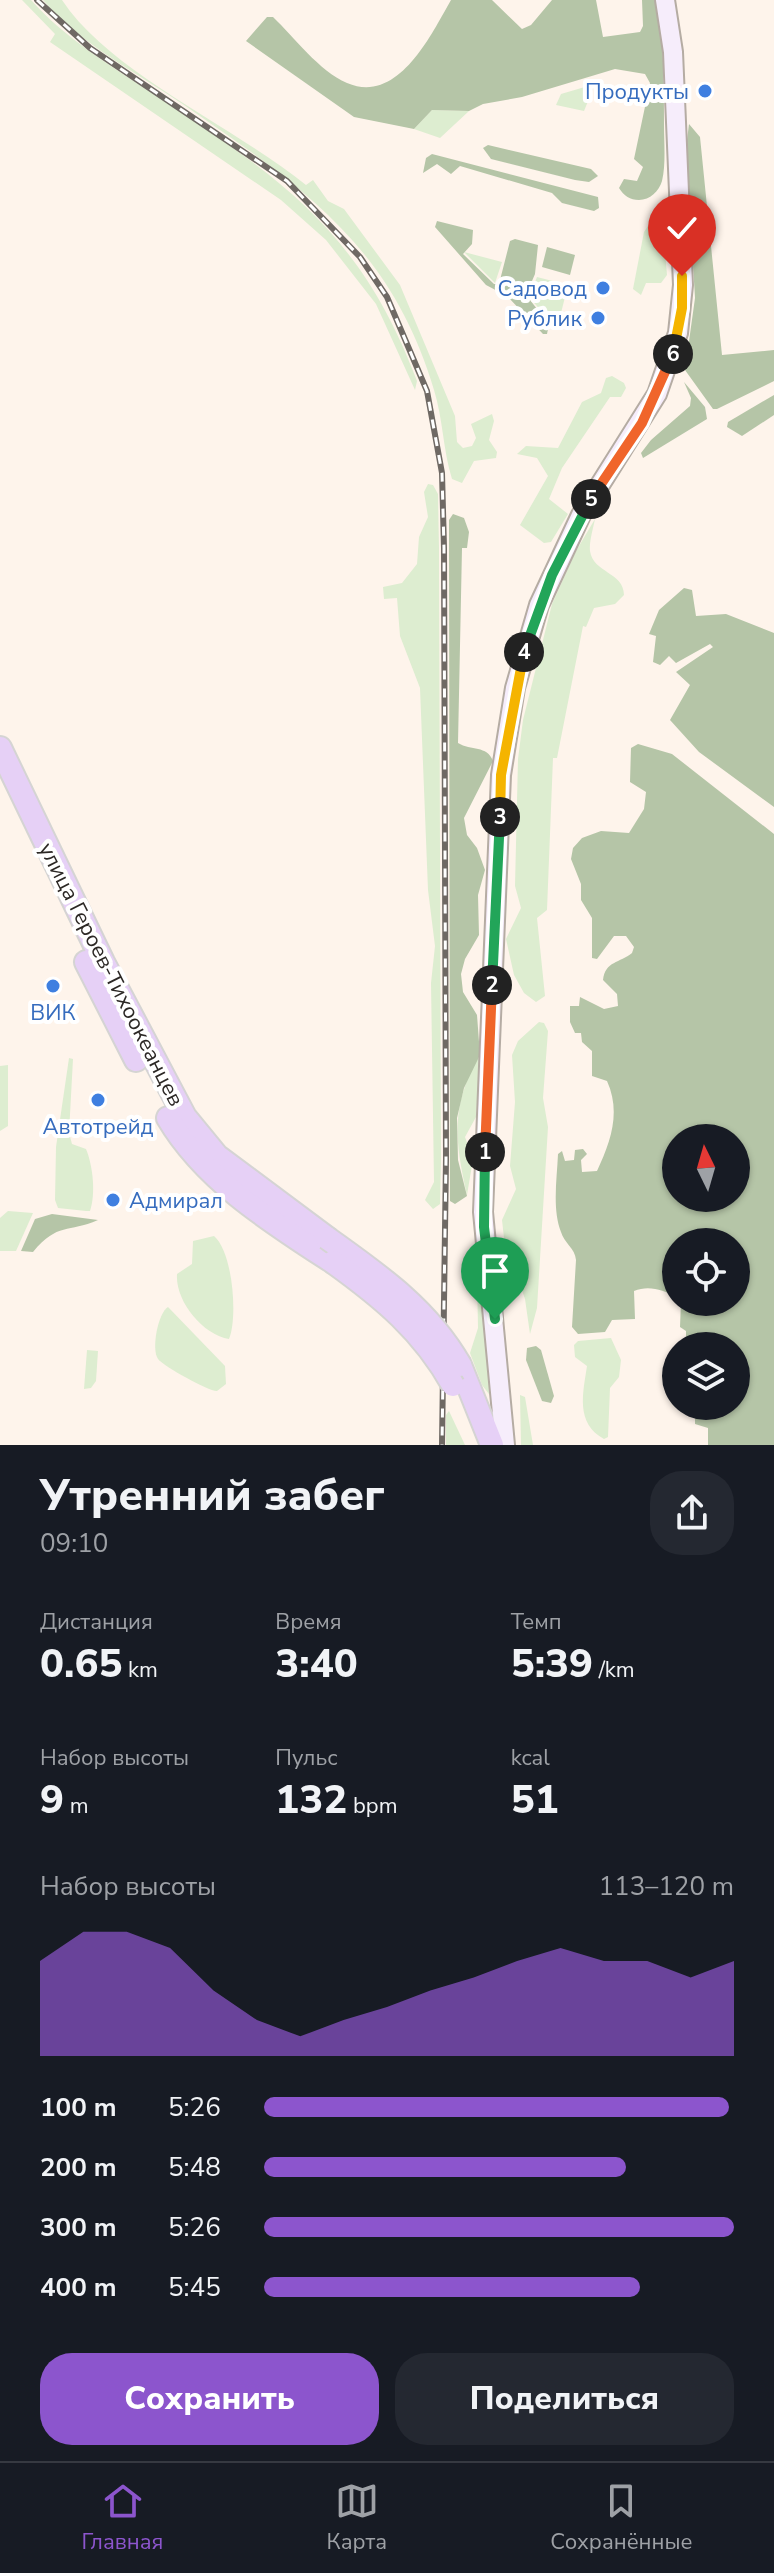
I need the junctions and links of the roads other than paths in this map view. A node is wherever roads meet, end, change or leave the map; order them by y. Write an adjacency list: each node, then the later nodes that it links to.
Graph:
1 (665, 0): 5 (main road)
2 (0, 748): 4 (highway, улица Героев-Тихоокеанцев, bridge)
3 (0, 780): 4 (highway, улица Героев-Тихоокеанцев, bridge)
4 (456, 1375): 6 (highway); 7 (highway)
5 (503, 1408): 6 (main road); 9 (main road)
6 (480, 1411): 8 (highway)
7 (477, 1445)
8 (492, 1445)
9 (505, 1445)

